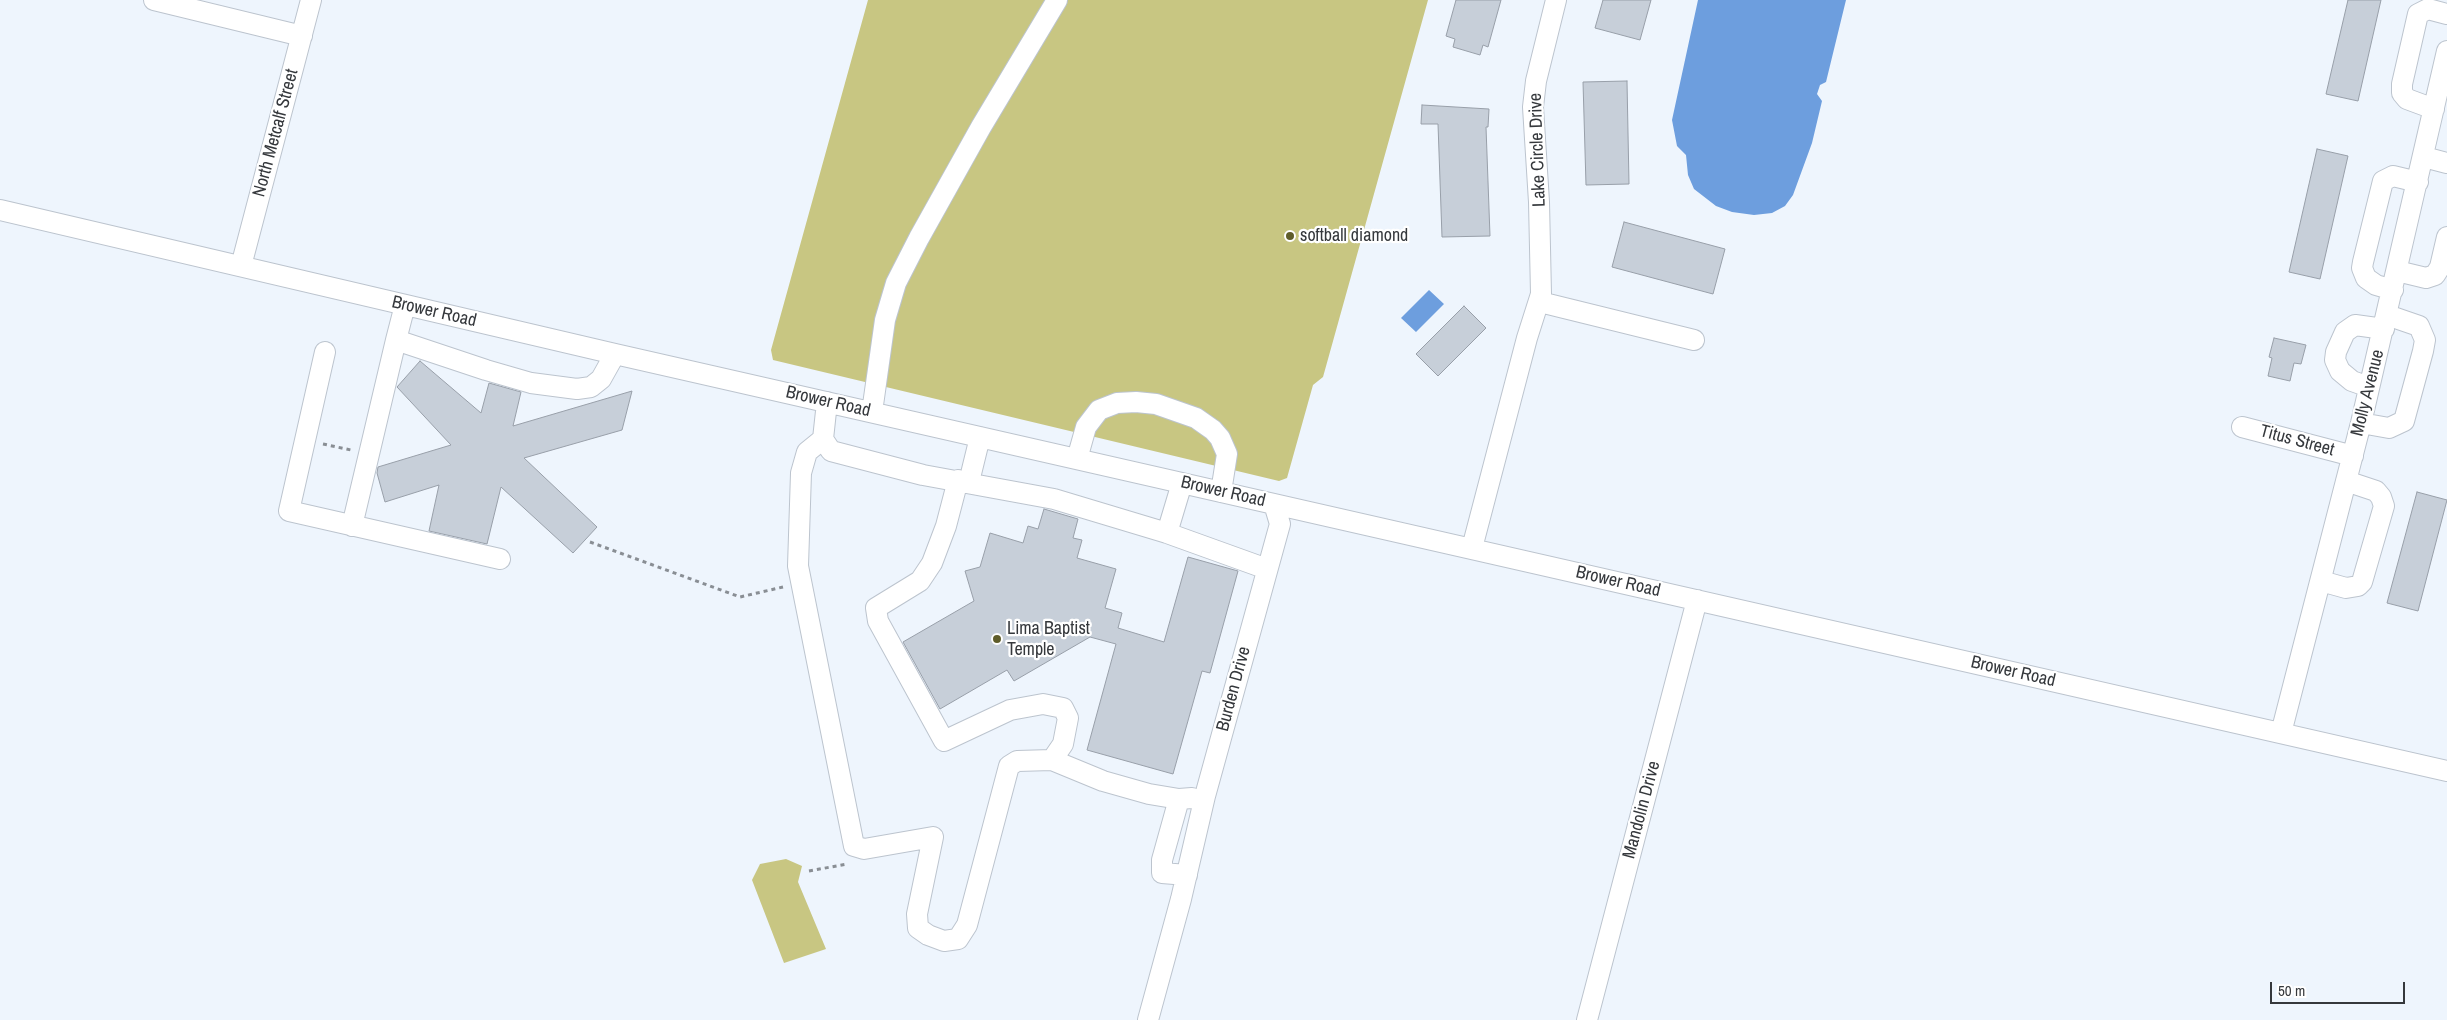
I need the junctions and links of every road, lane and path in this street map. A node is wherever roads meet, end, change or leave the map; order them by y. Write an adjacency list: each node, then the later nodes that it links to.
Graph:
1 (154, 0): 6 (street)
2 (311, 0): 6 (street, North Metcalf Street)
3 (1057, 0): 26 (street)
4 (1556, 0): 17 (street, Lake Circle Drive)
5 (2447, 14): 8 (street)
6 (302, 36): 14 (street, North Metcalf Street)
7 (2447, 51): 8 (street, Molly Avenue)
8 (2439, 99): 9 (street, Molly Avenue)
9 (2424, 157): 10 (street); 11 (street, Molly Avenue)
10 (2447, 163)
11 (2418, 182): 15 (street, Molly Avenue); 16 (street)
12 (0, 210): 14 (street, Brower Road)
13 (2447, 237): 15 (street)
14 (241, 266): 18 (street, Brower Road)
15 (2397, 271): 16 (street, Molly Avenue)
16 (2392, 290): 19 (street, Molly Avenue)
17 (1540, 302): 21 (street); 43 (street, Lake Circle Drive)
18 (405, 305): 20 (street); 23 (street, Brower Road)
19 (2385, 322): 24 (street, Molly Avenue); 24 (street); 27 (street)
20 (396, 340): 23 (street); 32 (street)
21 (1694, 340)
22 (325, 352): 31 (street)
23 (615, 354): 25 (street, Brower Road)
24 (2369, 387): 27 (street, Molly Avenue)
25 (827, 402): 26 (street, Brower Road); 30 (street)
26 (872, 412): 29 (street, Brower Road)
27 (2361, 423): 33 (street, Molly Avenue)
28 (2242, 427): 33 (street, Titus Street)
29 (980, 437): 34 (street, Brower Road); 35 (street)
30 (823, 439): 35 (street); 47 (street)
31 (305, 440): 32 (path); 40 (street)
32 (370, 454): 40 (street)
33 (2353, 456): 36 (street, Molly Avenue)
34 (1078, 459): 37 (street, Brower Road); 38 (street)
35 (964, 481): 41 (street); 50 (street)
36 (2346, 481): 46 (street, Molly Avenue); 46 (street)
37 (1182, 483): 38 (street, Brower Road); 41 (street)
38 (1220, 492): 39 (street, Brower Road)
39 (1274, 504): 43 (street, Brower Road); 45 (street, Burden Drive)
40 (352, 526): 44 (street)
41 (1167, 533): 45 (street)
42 (590, 542): 47 (path)
43 (1472, 548): 48 (street, Brower Road)
44 (500, 559)
45 (1267, 569): 52 (street, Burden Drive)
46 (2321, 581): 49 (street, Molly Avenue)
47 (801, 584): 50 (street)
48 (1697, 600): 49 (street, Brower Road); 58 (street, Mandolin Drive)
49 (2281, 733): 51 (street, Brower Road)
50 (1052, 760): 53 (street)
51 (2447, 771)
52 (1205, 796): 53 (street); 56 (street, Burden Drive)
53 (1180, 799): 56 (street)
54 (847, 864): 55 (path)
55 (809, 870)
56 (1187, 875): 57 (street, Burden Drive)
57 (1148, 1020)
58 (1586, 1020)

